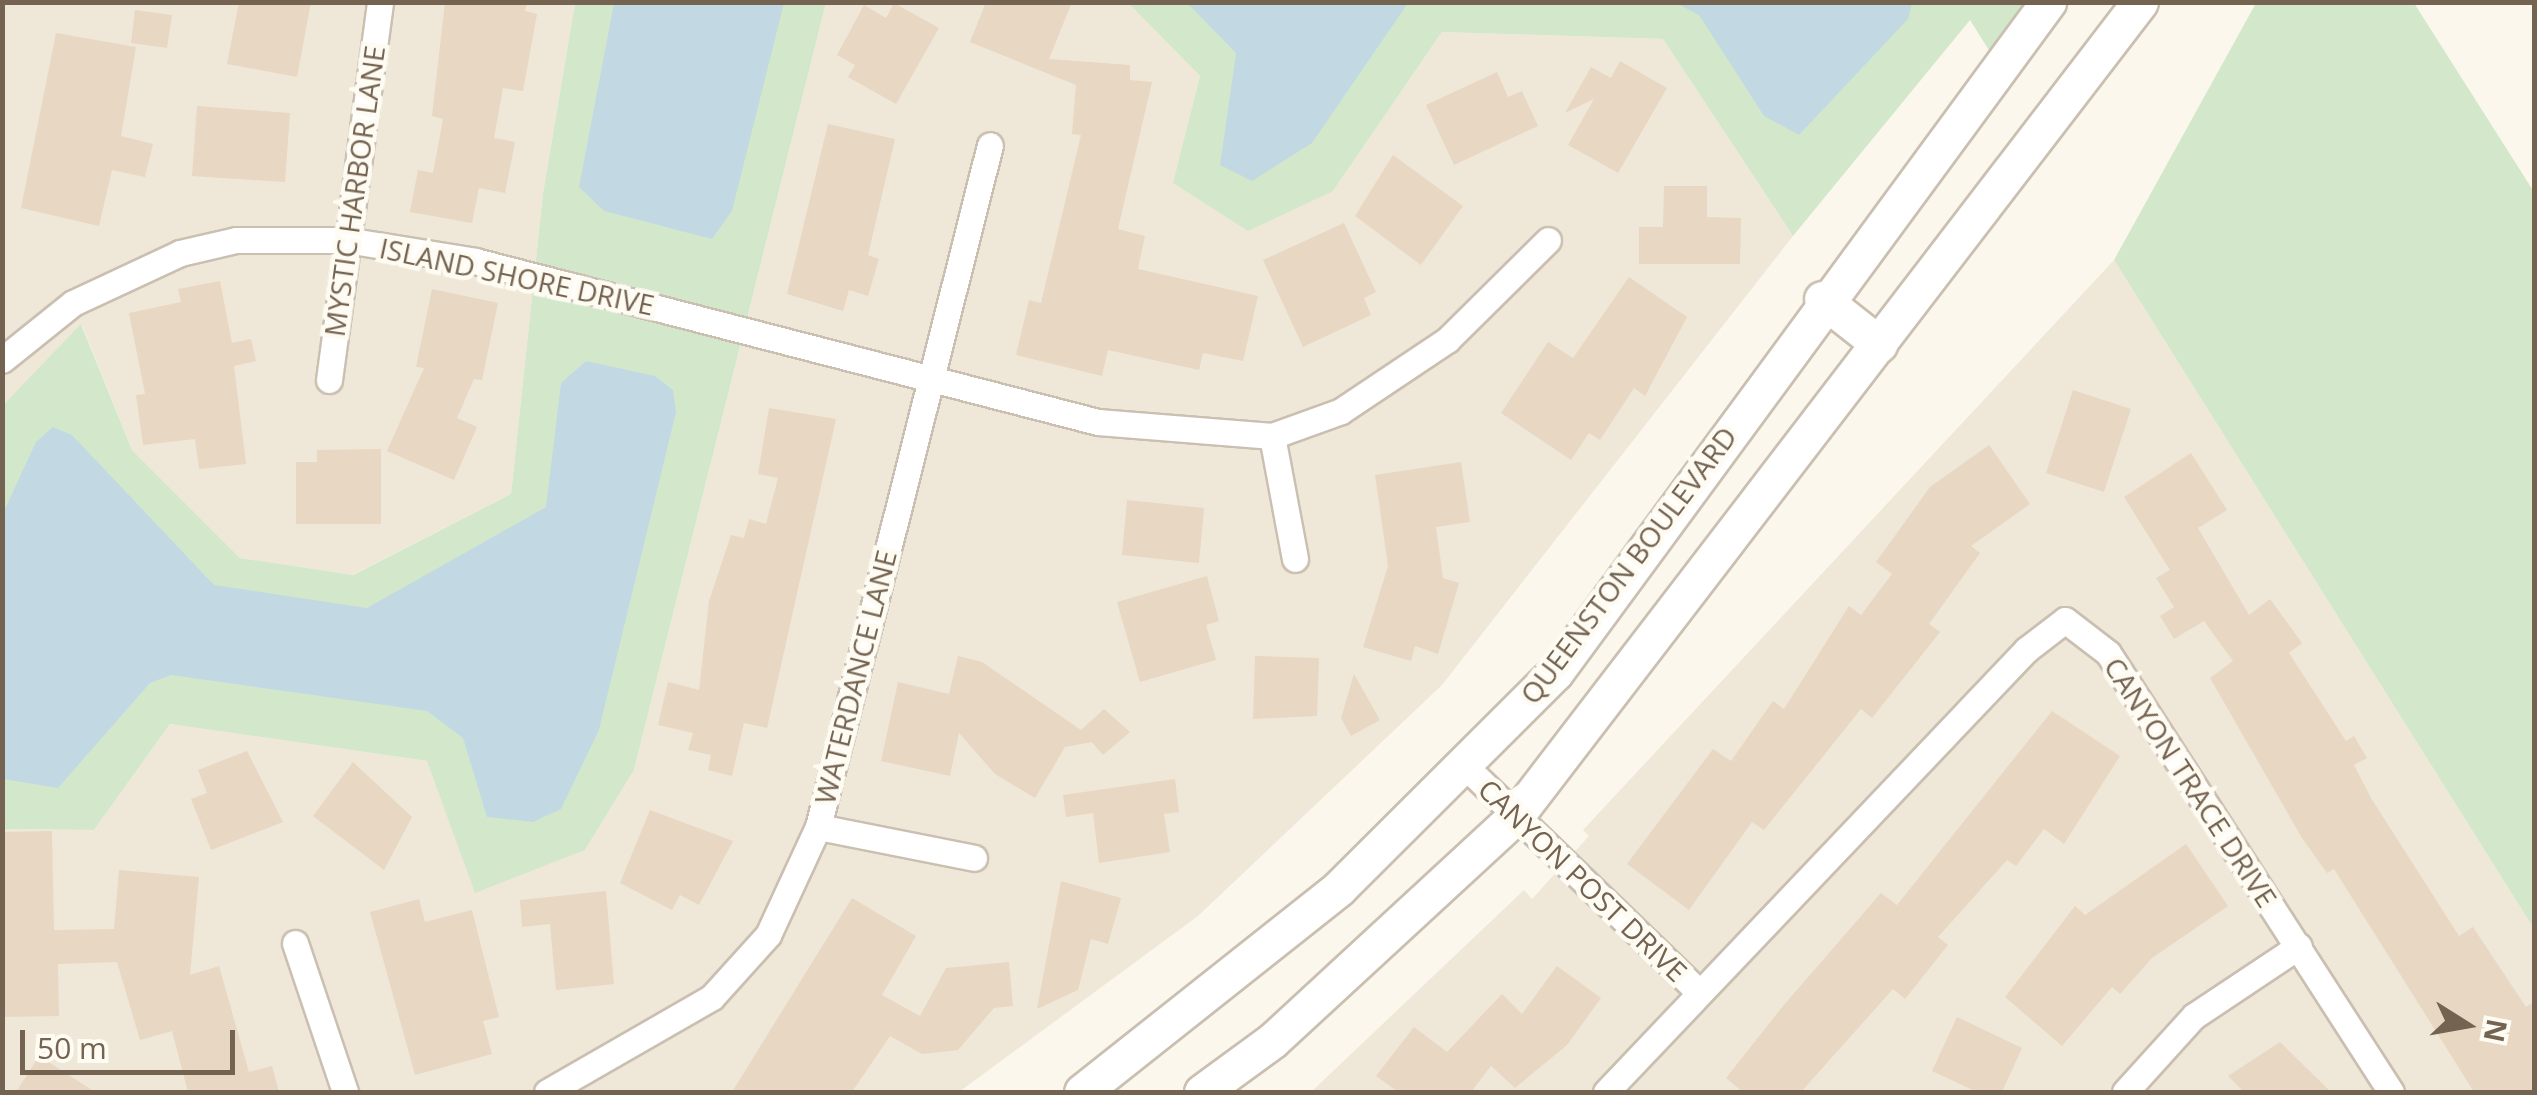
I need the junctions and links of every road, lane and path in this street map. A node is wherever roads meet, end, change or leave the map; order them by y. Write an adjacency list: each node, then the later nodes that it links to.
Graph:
1 (380, 2): 5 (street, MYSTIC HARBOR LANE)
2 (2048, 2): 7 (main road, QUEENSTON BOULEVARD)
3 (2140, 2): 8 (main road)
4 (990, 146): 10 (street, WATERDANCE LANE)
5 (346, 240): 9 (street, ISLAND SHORE DRIVE); 10 (street, ISLAND SHORE DRIVE); 11 (street, MYSTIC HARBOR LANE)
6 (1548, 240): 12 (street)
7 (1822, 298): 8 (main road); 14 (main road, QUEENSTON BOULEVARD)
8 (1880, 344): 15 (main road)
9 (4, 352)
10 (928, 374): 12 (street, ISLAND SHORE DRIVE); 16 (street, WATERDANCE LANE)
11 (329, 380)
12 (1272, 436): 13 (street)
13 (1295, 559)
14 (1467, 768): 15 (street, CANYON POST DRIVE); 23 (main road, QUEENSTON BOULEVARD)
15 (1514, 817): 20 (street, CANYON POST DRIVE); 24 (main road)
16 (818, 827): 17 (street); 22 (street, WATERDANCE LANE)
17 (974, 858)
18 (295, 943): 21 (street)
19 (2299, 946): 20 (street, CANYON TRACE DRIVE); 26 (street); 27 (street, CANYON TRACE DRIVE)
20 (1699, 992): 25 (street)
21 (344, 1092)
22 (547, 1092)
23 (1082, 1092)
24 (1202, 1092)
25 (1606, 1092)
26 (2126, 1092)
27 (2391, 1092)

